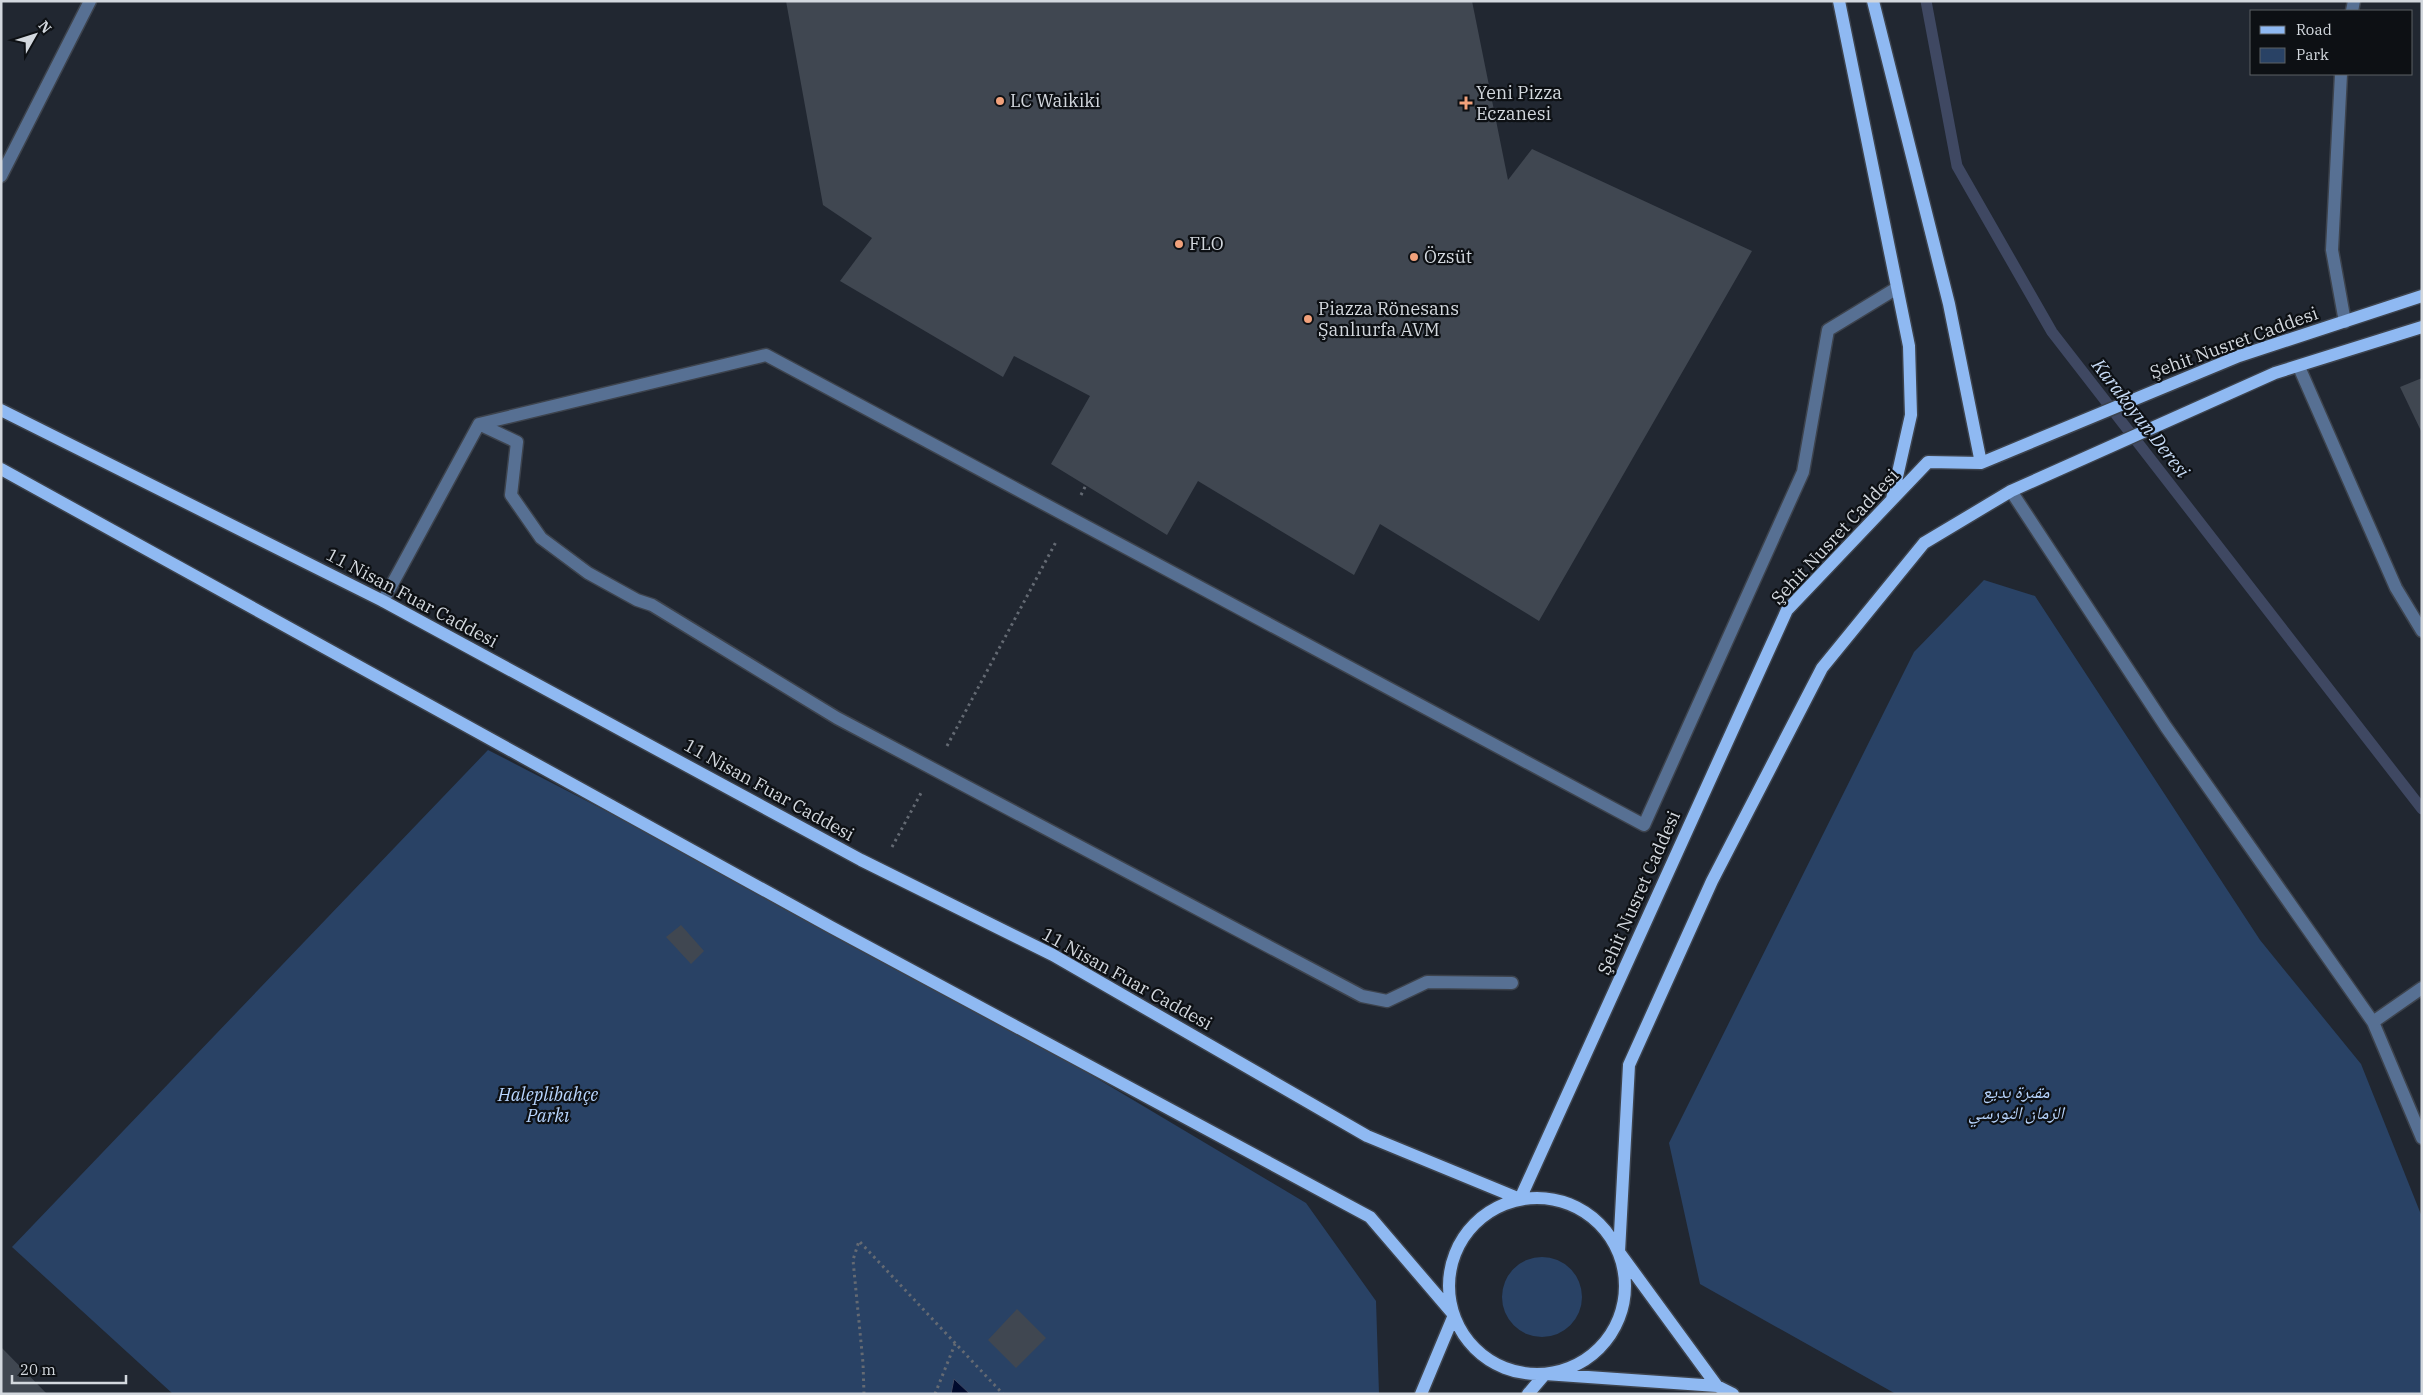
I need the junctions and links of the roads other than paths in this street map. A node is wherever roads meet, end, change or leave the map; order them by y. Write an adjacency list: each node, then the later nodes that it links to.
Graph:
1 (90, 1): 5 (street)
2 (1839, 1): 6 (main road)
3 (1873, 1): 13 (main road)
4 (2341, 75): 8 (street)
5 (1, 176)
6 (1897, 288): 12 (street); 16 (main road)
7 (2422, 296): 8 (main road, Şehit Nusret Caddesi)
8 (2345, 322): 13 (main road, Şehit Nusret Caddesi)
9 (2422, 327): 10 (main road)
10 (2299, 367): 15 (main road); 18 (street)
11 (1, 410): 17 (main road, 11 Nisan Fuar Caddesi)
12 (479, 424): 17 (street); 19 (street)
13 (1982, 463): 16 (main road, Şehit Nusret Caddesi)
14 (1, 469): 25 (main road)
15 (2011, 491): 21 (street); 24 (main road)
16 (1892, 500): 23 (main road, Şehit Nusret Caddesi)
17 (384, 601): 23 (main road, 11 Nisan Fuar Caddesi)
18 (2422, 632)
19 (1512, 983)
20 (2422, 988): 21 (street)
21 (2373, 1022): 22 (street)
22 (2422, 1138)
23 (1520, 1199): 24 (main road); 25 (main road)
24 (1619, 1252): 26 (main road); 27 (main road)
25 (1454, 1315): 26 (main road); 28 (main road)
26 (1545, 1374): 27 (main road); 29 (main road)
27 (1717, 1386): 30 (main road)
28 (1421, 1394)
29 (1528, 1394)
30 (1733, 1394)

